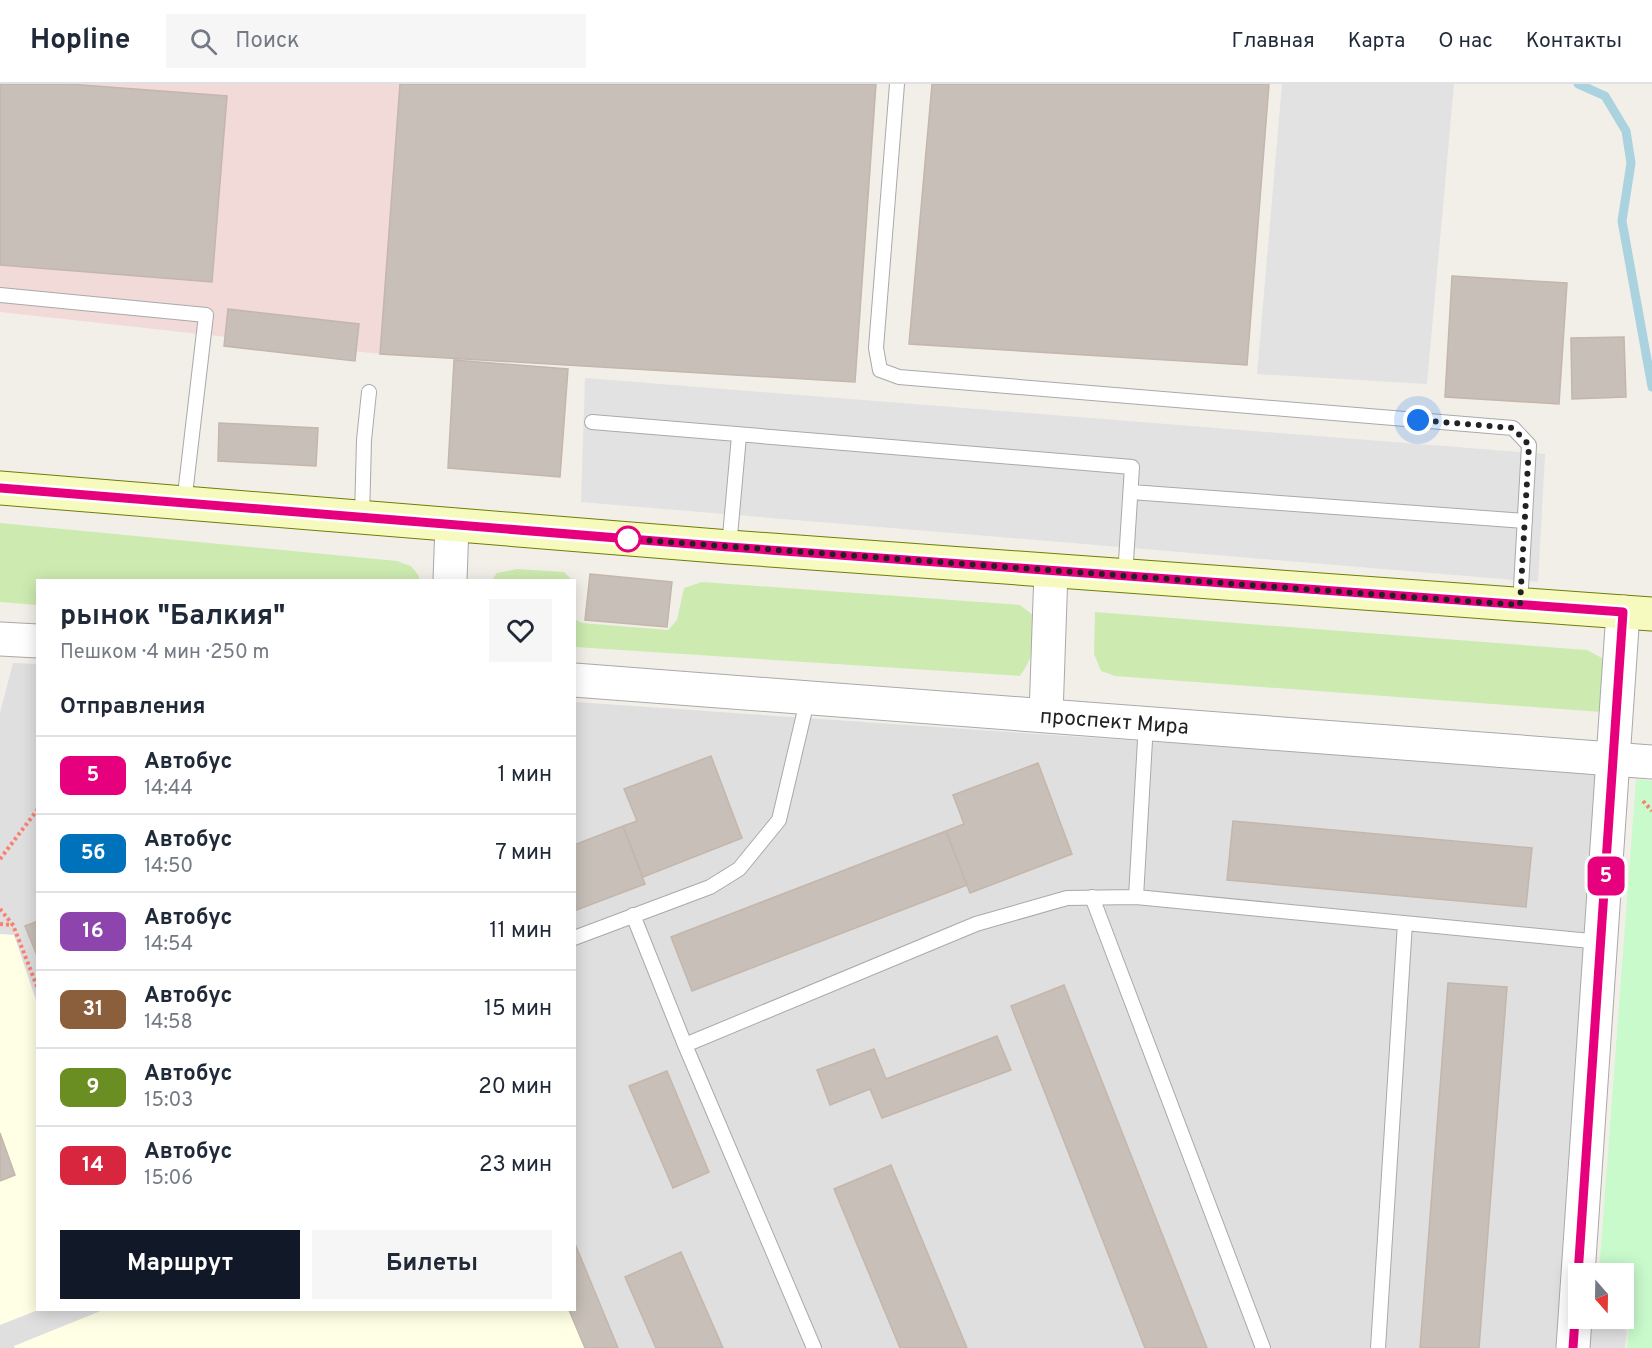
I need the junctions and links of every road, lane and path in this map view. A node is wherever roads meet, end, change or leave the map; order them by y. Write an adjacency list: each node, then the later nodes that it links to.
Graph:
1 (897, 84): 10 (lane)
2 (0, 295): 8 (lane)
3 (369, 392): 9 (lane)
4 (592, 422): 5 (lane)
5 (739, 436): 7 (lane); 12 (lane)
6 (0, 488): 8 (main road)
7 (1131, 492): 10 (lane); 14 (lane)
8 (184, 503): 9 (main road)
9 (362, 518): 11 (main road)
10 (1525, 521): 16 (lane)
11 (452, 525): 12 (main road); 15 (street)
12 (729, 547): 13 (main road)
13 (1051, 571): 14 (main road); 22 (street)
14 (1125, 577): 16 (main road)
15 (450, 579)
16 (1520, 605): 17 (main road)
17 (1637, 613): 24 (street)
18 (0, 639): 19 (street)
19 (36, 641)
20 (576, 680): 21 (street, проспект Мира)
21 (808, 697): 22 (street, проспект Мира); 31 (lane)
22 (1046, 715): 23 (street, проспект Мира)
23 (1146, 723): 24 (street, проспект Мира); 29 (lane)
24 (1614, 758): 25 (street, проспект Мира); 36 (street)
25 (1652, 762)
26 (36, 812): 27 (path)
27 (0, 859)
28 (1092, 897): 29 (lane); 38 (lane); 40 (lane)
29 (1136, 897): 32 (lane)
30 (0, 909): 34 (path)
31 (633, 915): 35 (lane); 38 (lane)
32 (1405, 923): 36 (lane); 41 (lane)
33 (0, 924): 34 (path)
34 (13, 925): 37 (path)
35 (576, 937)
36 (1601, 942): 42 (street)
37 (36, 984)
38 (685, 1045): 39 (lane)
39 (814, 1348)
40 (1263, 1348)
41 (1378, 1348)
42 (1573, 1348)

